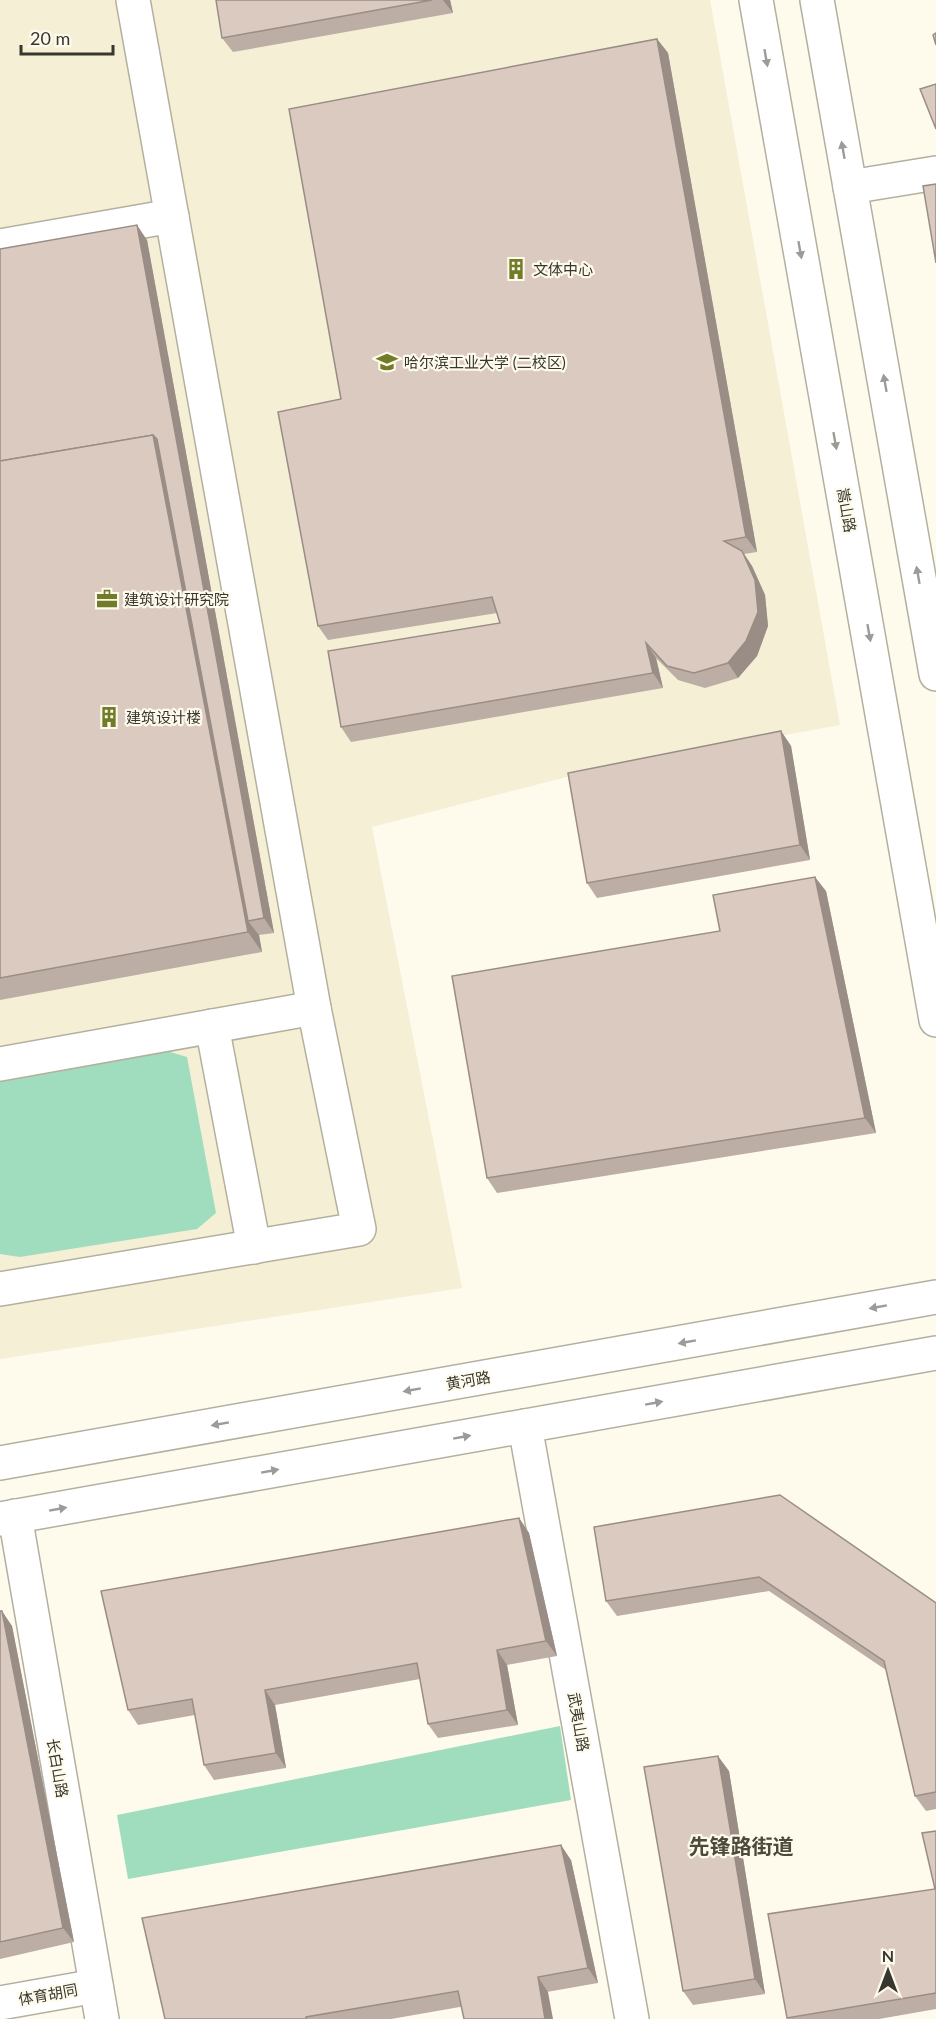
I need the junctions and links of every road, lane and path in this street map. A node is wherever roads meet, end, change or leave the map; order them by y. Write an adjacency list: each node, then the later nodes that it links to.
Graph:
1 (133, 0): 6 (street)
2 (756, 0): 10 (street, 嵩山路, one-way to 10)
3 (817, 0): 5 (street, one-way to 3)
4 (936, 173): 5 (street)
5 (850, 187): 8 (street, one-way to 5)
6 (172, 216): 7 (street); 9 (street)
7 (0, 246)
8 (936, 674)
9 (314, 1008): 11 (street); 13 (street)
10 (936, 1020)
11 (212, 1026): 12 (street); 13 (street)
12 (0, 1064)
13 (254, 1247): 14 (street)
14 (0, 1289)
15 (936, 1296): 18 (street, 黄河路, one-way to 18)
16 (936, 1353): 17 (street, one-way to 16)
17 (525, 1426): 19 (street, one-way to 17); 23 (street, 武夷山路)
18 (0, 1463)
19 (8, 1518): 20 (street, 长白山路)
20 (96, 1986): 21 (street, 体育胡同); 22 (street, 长白山路)
21 (0, 2002)
22 (102, 2019)
23 (632, 2019)

